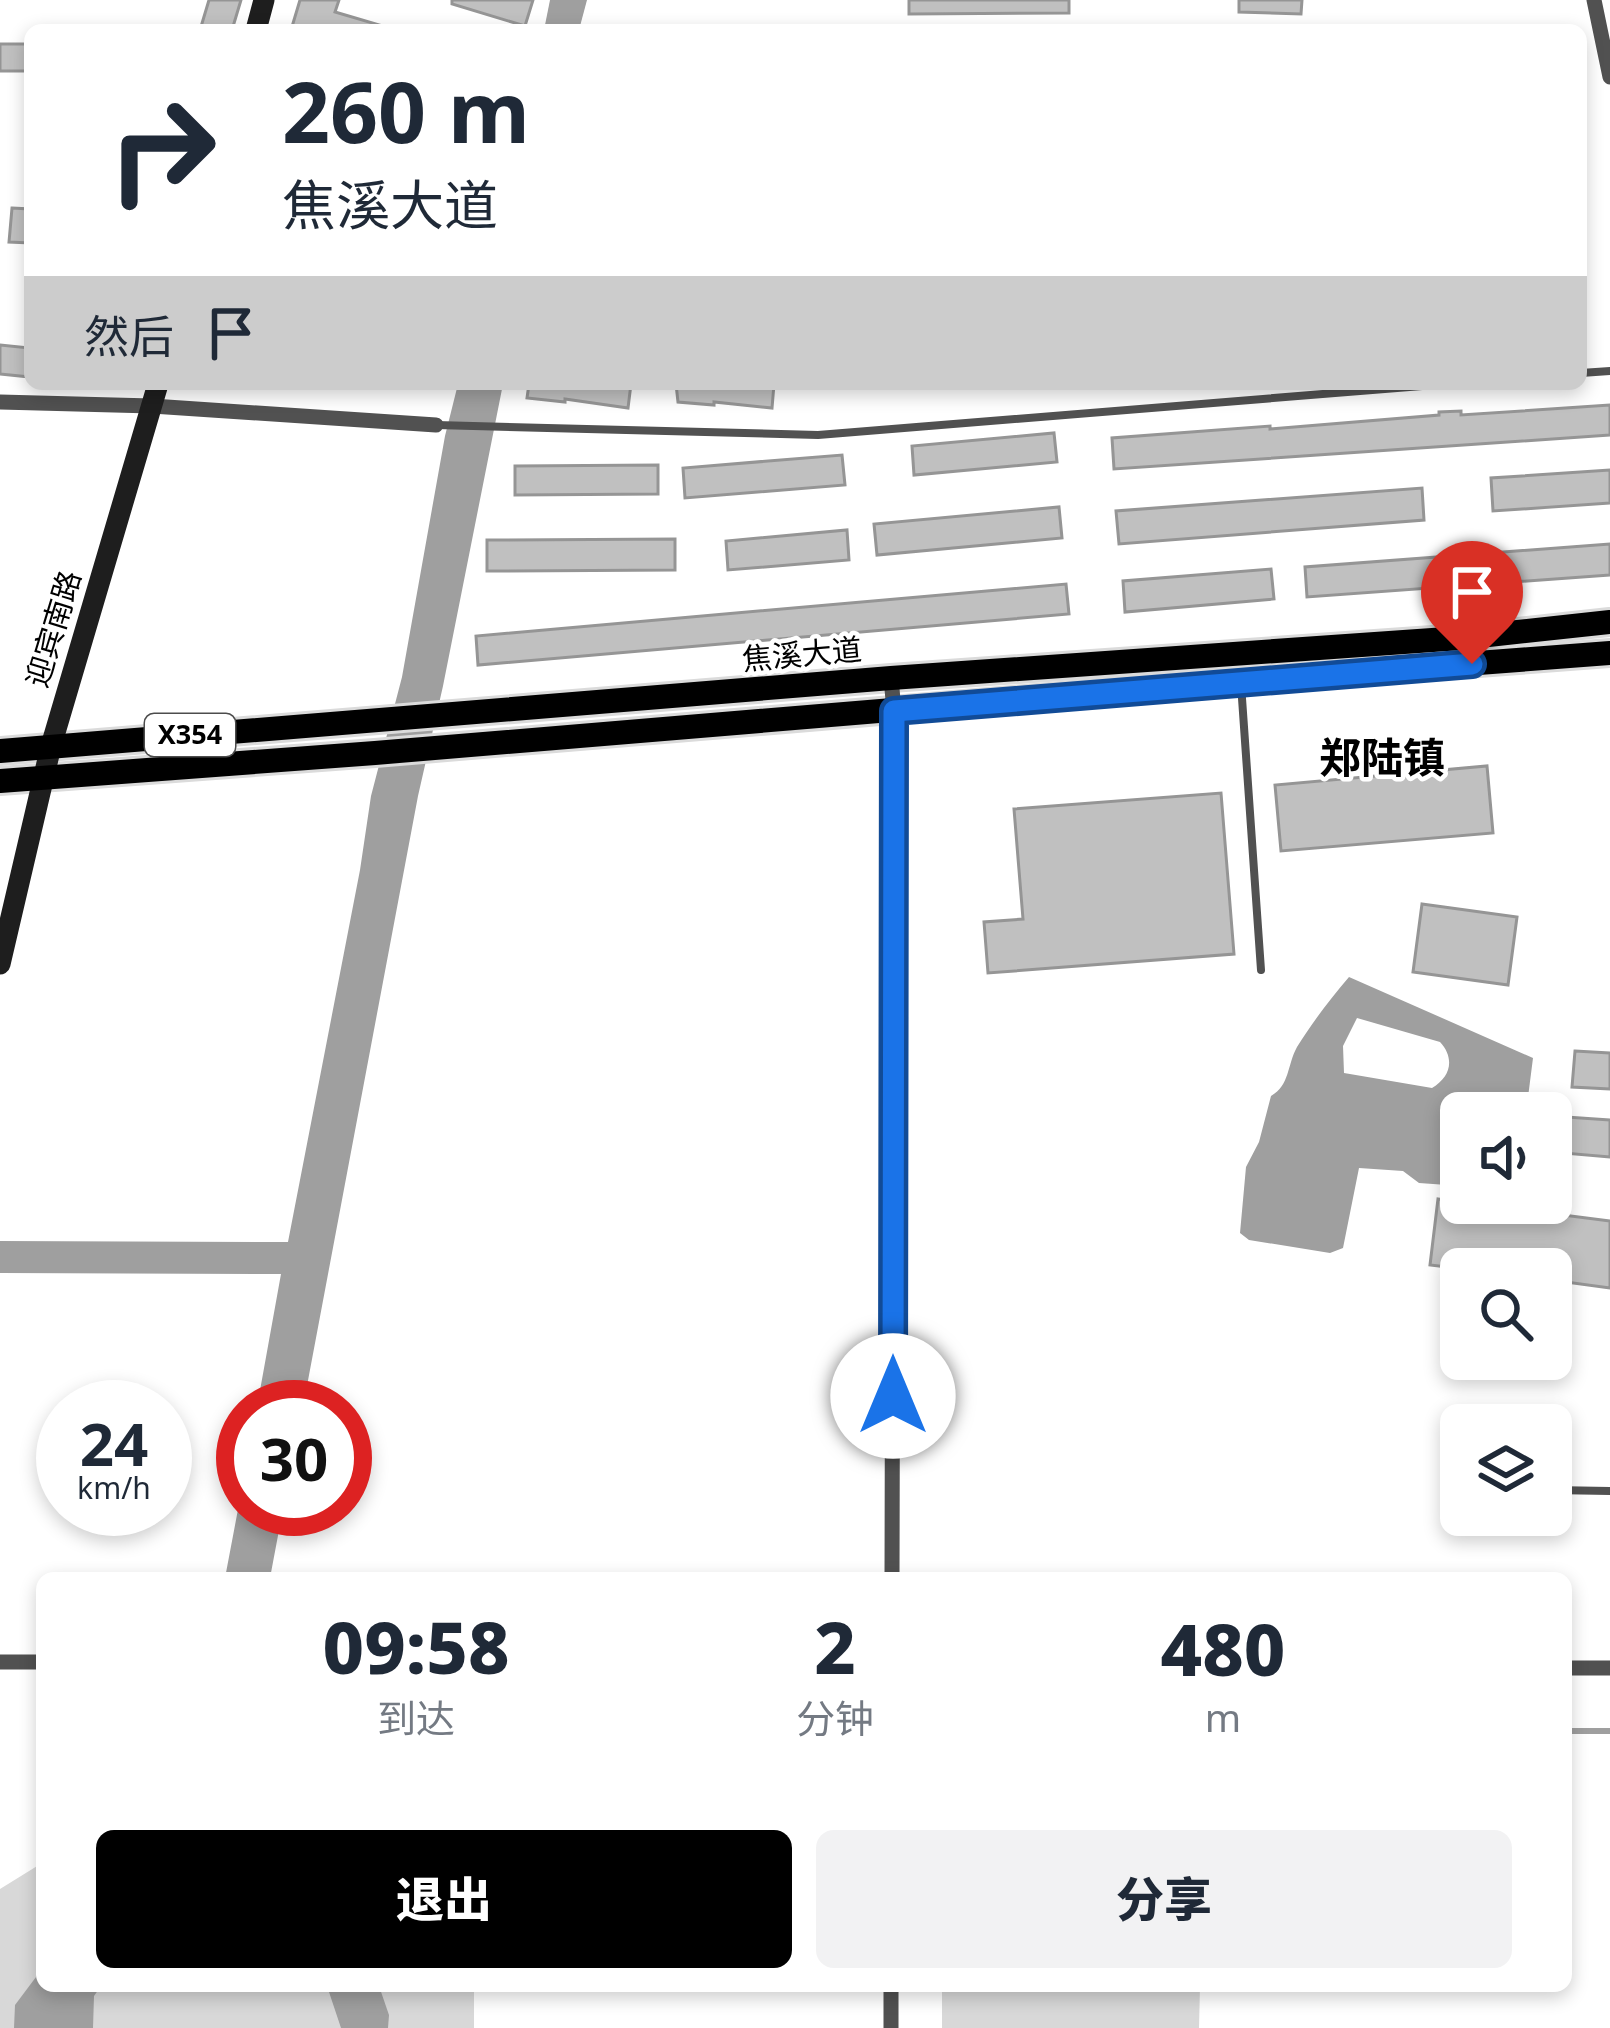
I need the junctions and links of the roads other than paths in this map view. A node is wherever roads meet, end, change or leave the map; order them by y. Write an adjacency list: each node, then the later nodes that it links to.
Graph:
1 (1594, 0): 2 (street)
2 (1610, 77)
3 (1373, 390): 6 (lane)
4 (155, 395): 5 (street); 6 (street); 12 (street, 迎宾南路)
5 (0, 402)
6 (436, 425)
7 (1610, 622): 9 (main road, 焦溪大道 / X354)
8 (1610, 653): 10 (main road, 焦溪大道 / X354)
9 (892, 678): 11 (street); 12 (main road, 焦溪大道 / X354)
10 (1240, 681): 11 (main road, 焦溪大道 / X354); 17 (lane)
11 (894, 711): 14 (main road, 焦溪大道 / X354); 20 (street)
12 (51, 746): 13 (main road, 焦溪大道 / X354); 14 (street, 迎宾南路)
13 (0, 751)
14 (45, 777): 15 (main road, 焦溪大道 / X354); 16 (street, 迎宾南路)
15 (0, 781)
16 (0, 964)
17 (1261, 970)
18 (1572, 1490): 19 (lane)
19 (1610, 1491)
20 (892, 1572)
21 (0, 1662): 22 (street)
22 (36, 1662)
23 (1572, 1668): 24 (street)
24 (1610, 1668)
25 (891, 1992): 26 (street)
26 (891, 2028)

